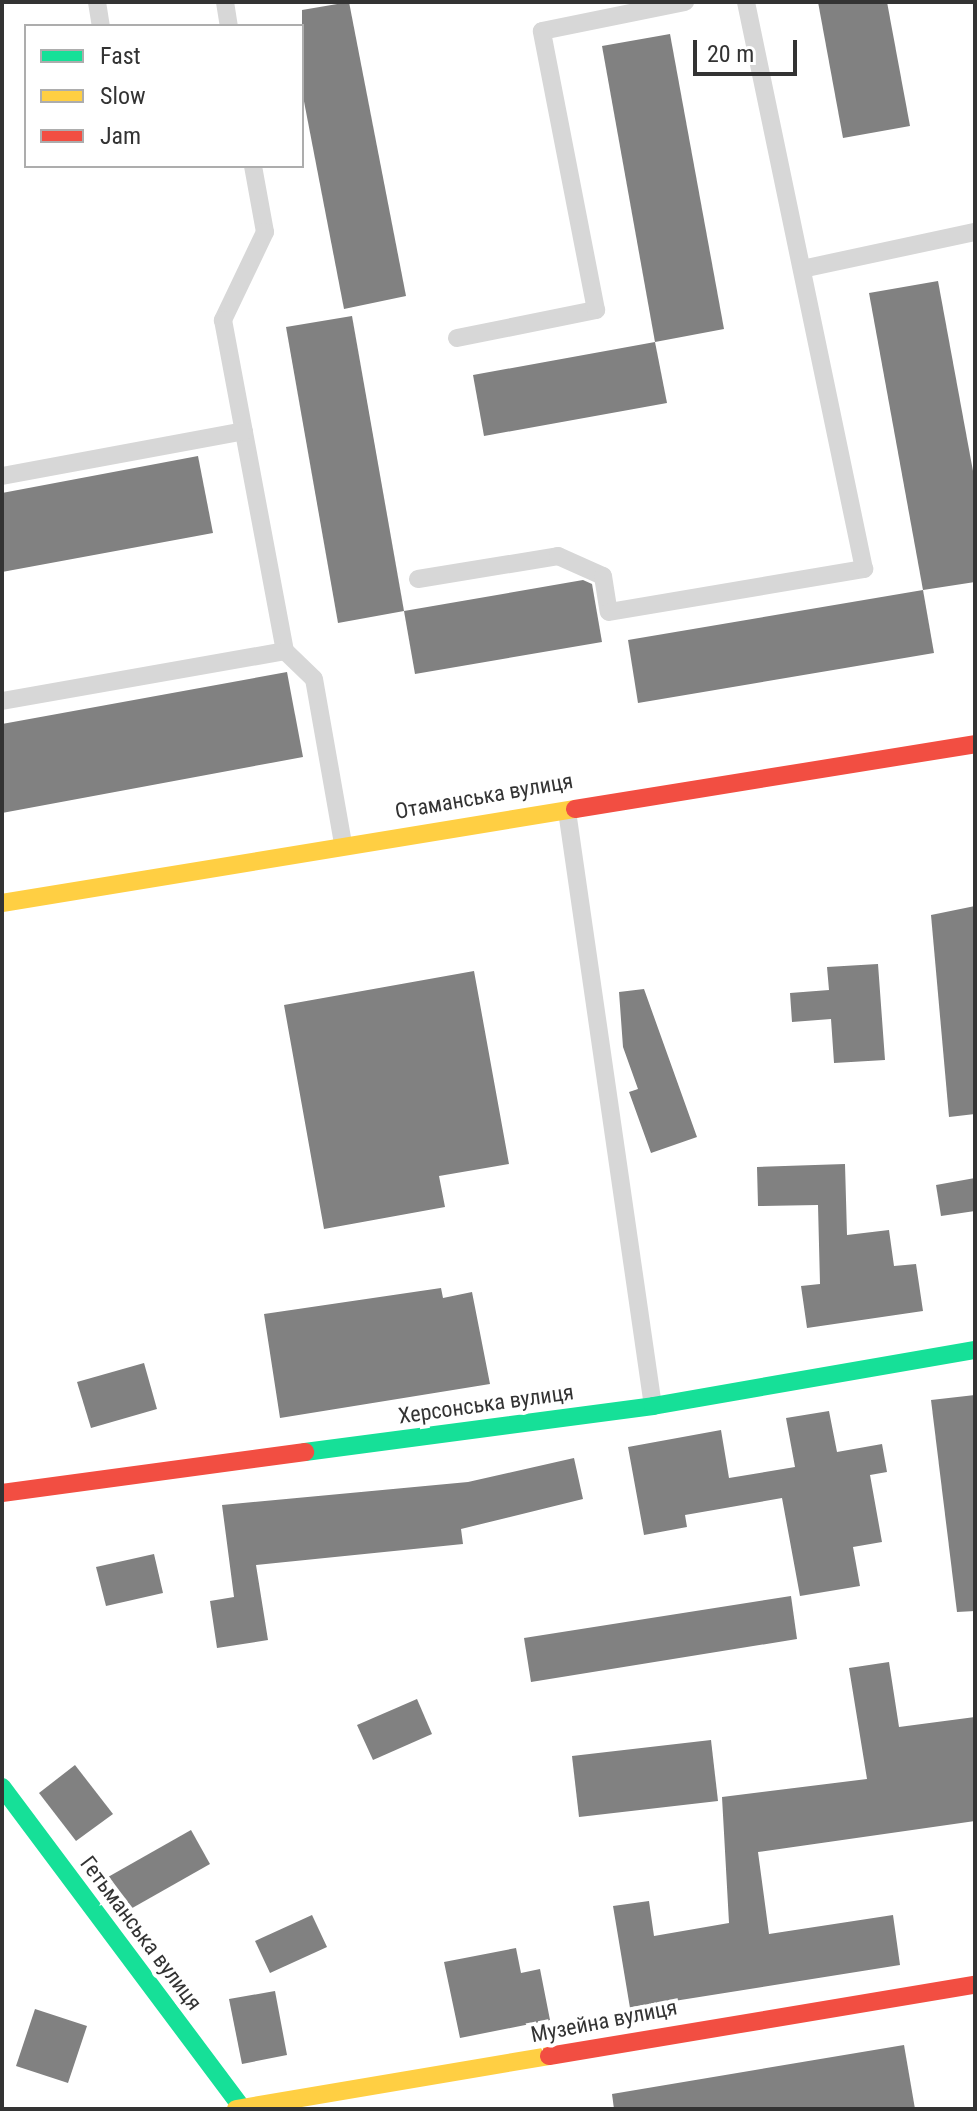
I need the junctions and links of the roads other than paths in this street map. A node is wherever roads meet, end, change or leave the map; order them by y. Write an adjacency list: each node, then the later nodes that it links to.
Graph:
1 (97, 2): 5 (lane)
2 (225, 2): 6 (lane)
3 (685, 2): 10 (lane)
4 (746, 2): 9 (lane)
5 (101, 24)
6 (229, 24)
7 (253, 168): 11 (lane)
8 (975, 232): 9 (lane)
9 (802, 269): 13 (lane)
10 (457, 338)
11 (244, 431): 12 (lane); 14 (lane)
12 (2, 476)
13 (418, 579)
14 (285, 651): 15 (lane); 18 (lane)
15 (2, 701)
16 (975, 744): 17 (street, Отаманська вулиця)
17 (566, 806): 18 (street, Отаманська вулиця); 21 (lane)
18 (343, 844): 19 (street, Отаманська вулиця)
19 (2, 903)
20 (975, 1350): 21 (street, Херсонська вулиця)
21 (653, 1406): 22 (street, Херсонська вулиця)
22 (2, 1493)
23 (2, 1787): 25 (street, Гетьманська вулиця)
24 (975, 1985): 25 (street, Музейна вулиця)
25 (240, 2108)

